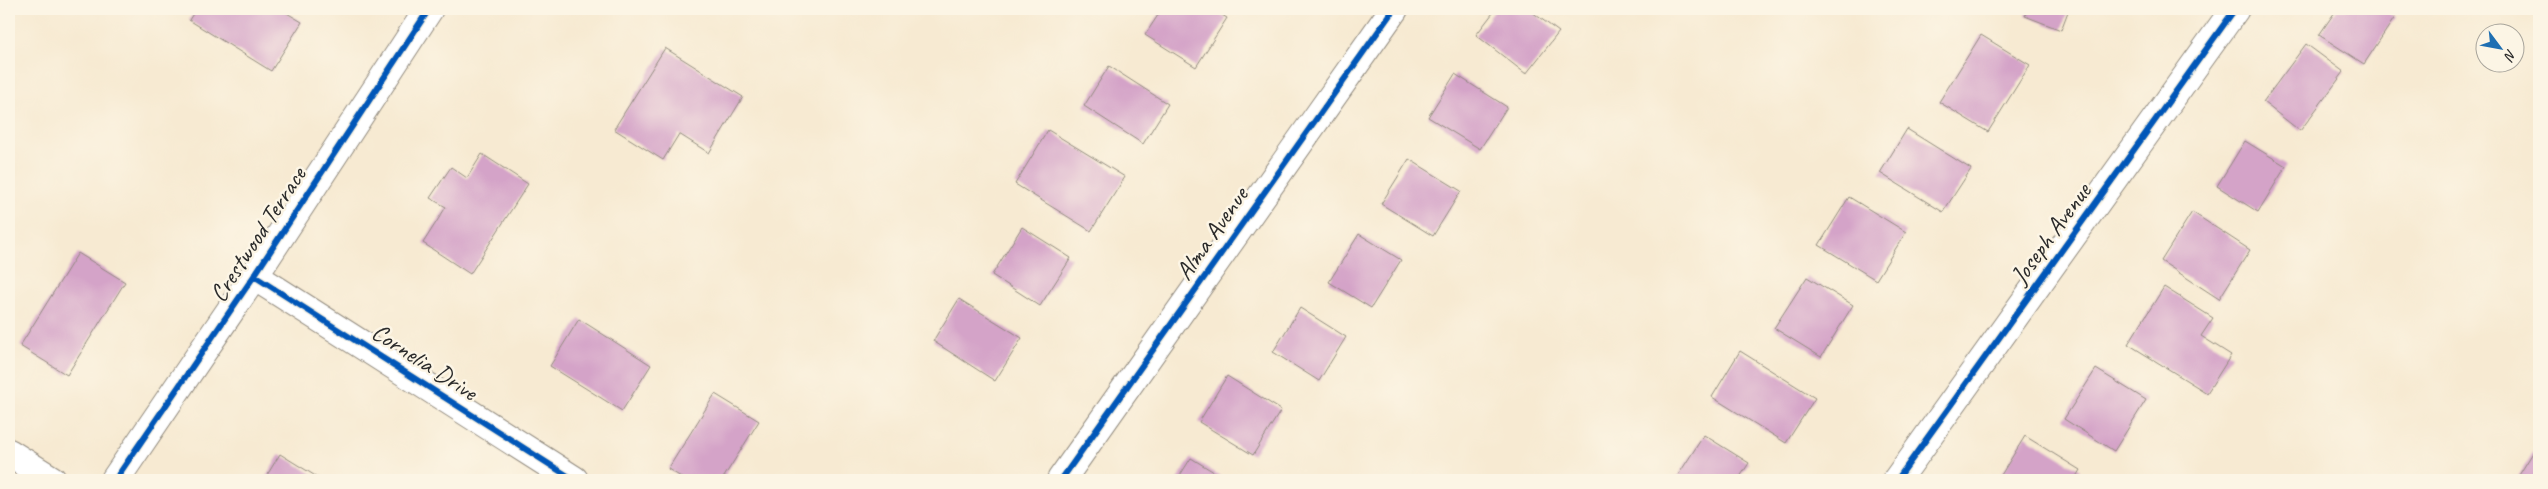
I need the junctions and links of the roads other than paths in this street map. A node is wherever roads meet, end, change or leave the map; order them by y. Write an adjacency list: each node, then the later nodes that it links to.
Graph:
1 (429, 9): 4 (street, Crestwood Terrace)
2 (1394, 9): 9 (street, Alma Avenue)
3 (2235, 9): 10 (street, Joseph Avenue)
4 (254, 276): 7 (street, Crestwood Terrace); 8 (street, Cornelia Drive)
5 (9, 453): 6 (street)
6 (52, 480)
7 (115, 480)
8 (574, 480)
9 (1061, 480)
10 (1897, 480)

